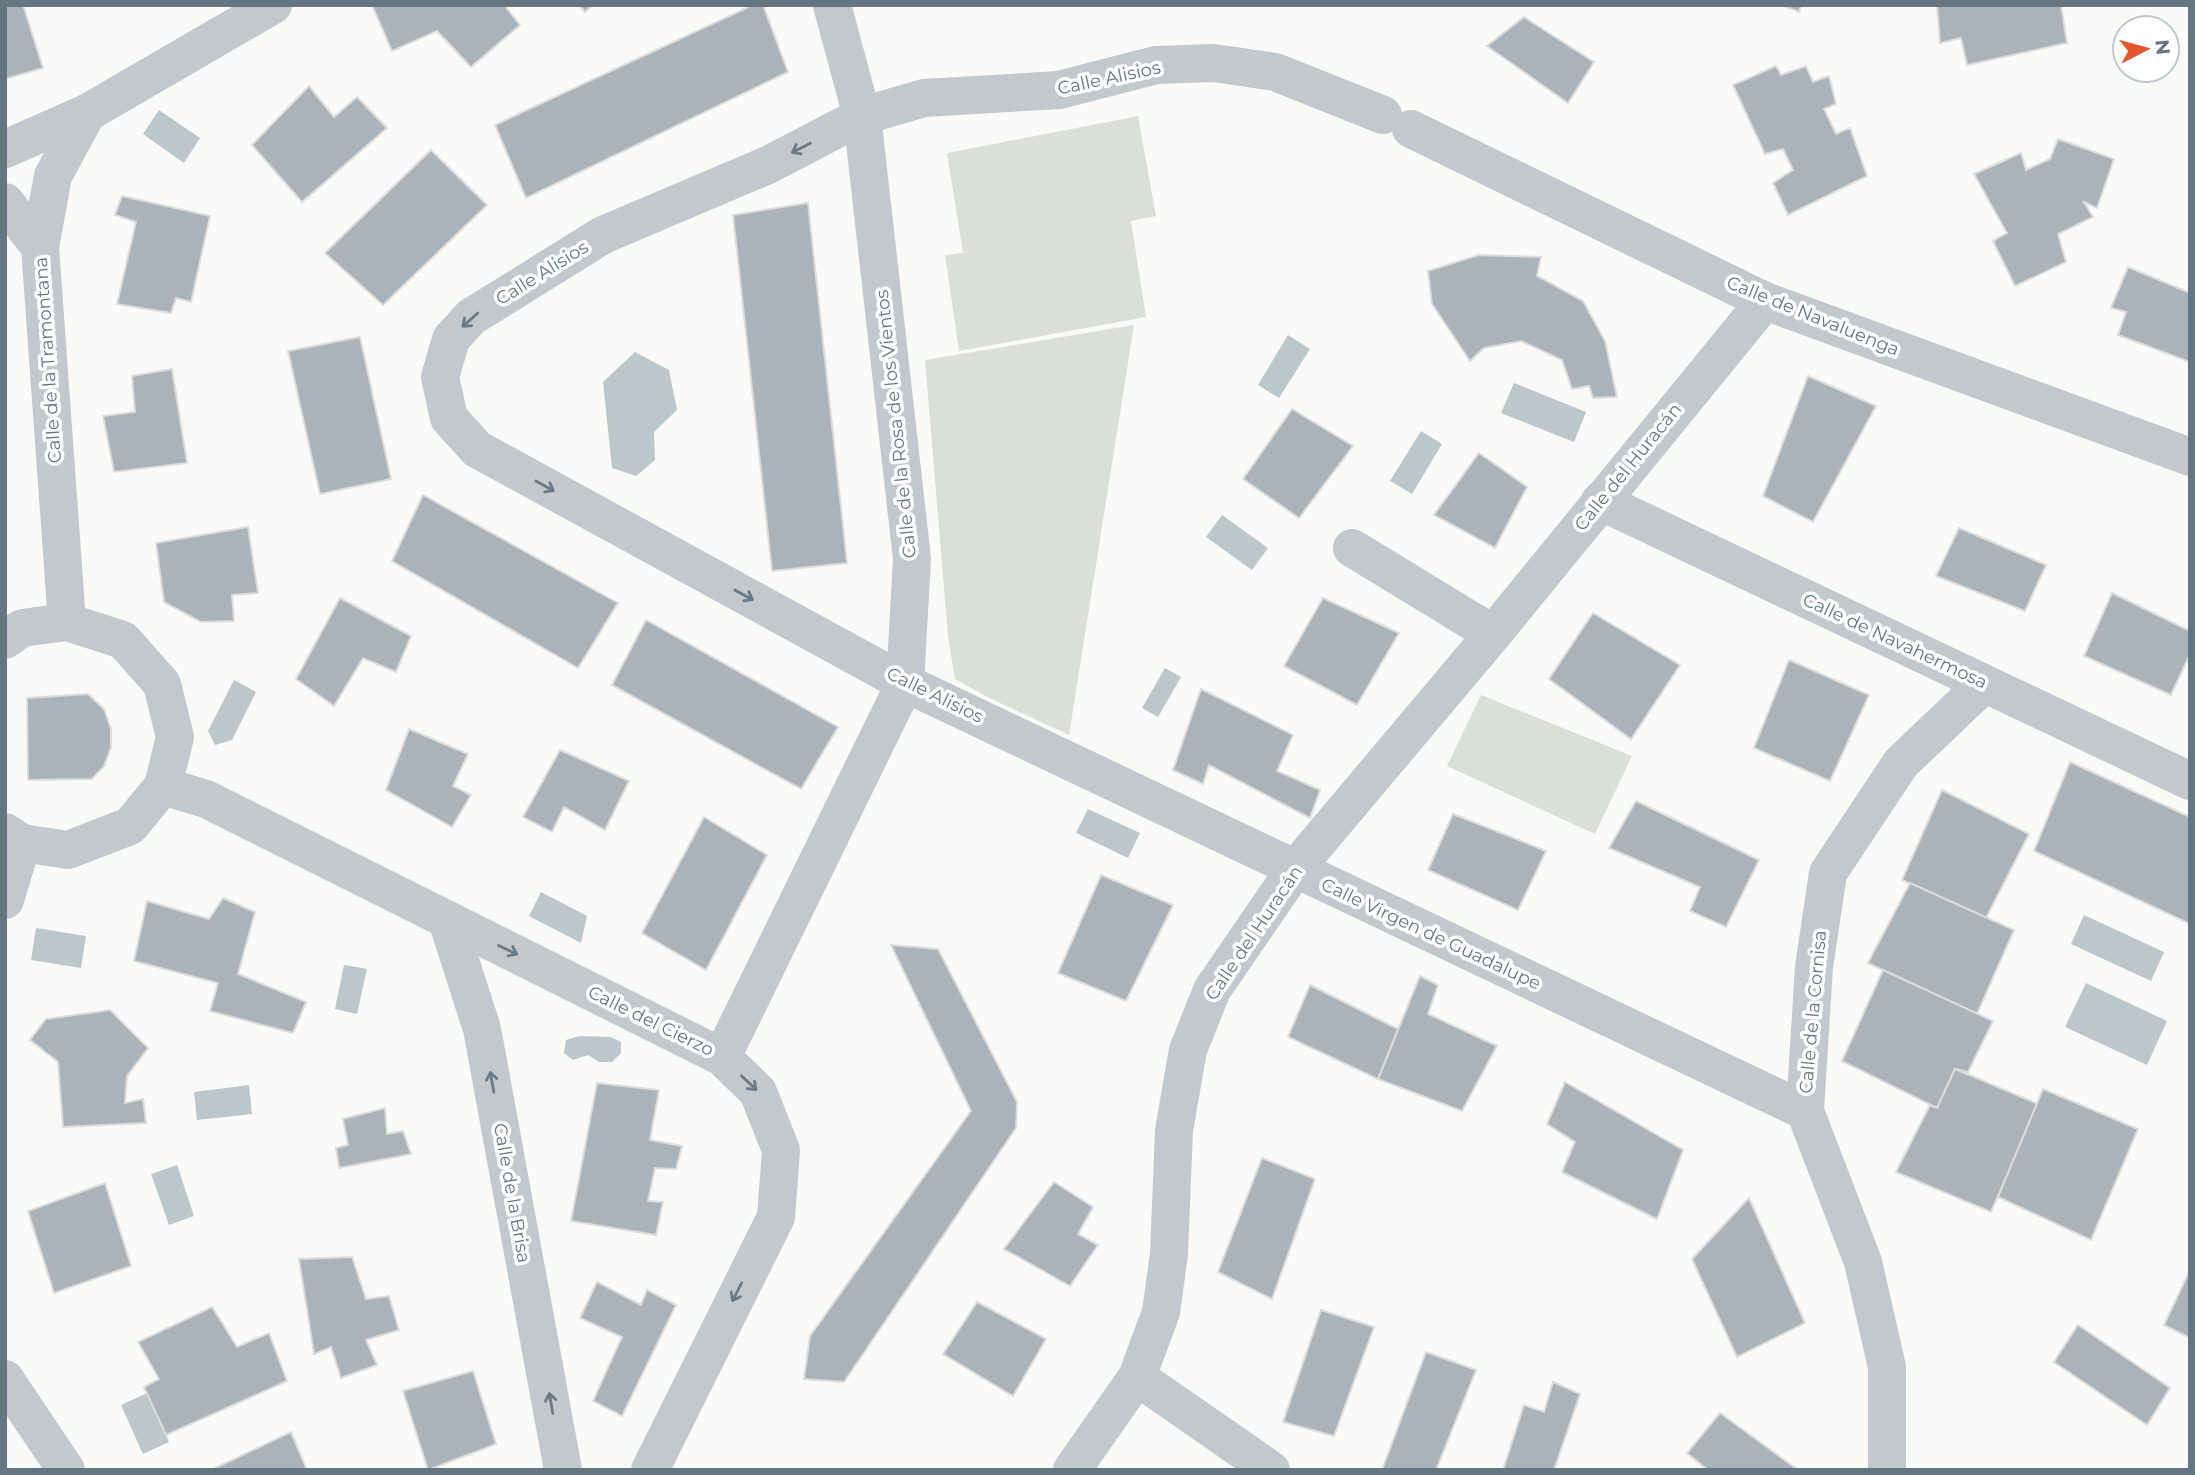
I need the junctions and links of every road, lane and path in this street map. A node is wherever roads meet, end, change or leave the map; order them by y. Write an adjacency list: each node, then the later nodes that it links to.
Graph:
1 (273, 5): 3 (street)
2 (832, 5): 4 (street, Calle de la Rosa de los Vientos)
3 (87, 113): 6 (street); 8 (street, Calle de la Tramontana)
4 (862, 116): 5 (street, Calle Alisios); 16 (street, Calle de la Rosa de los Vientos); 16 (street, Calle Alisios, one-way to 16)
5 (1397, 122): 9 (street, Calle de Navaluenga)
6 (5, 149)
7 (5, 202): 8 (street)
8 (40, 247): 13 (street, Calle de la Tramontana)
9 (1765, 301): 10 (street, Calle de Navaluenga); 11 (street, Calle del Huracán)
10 (2190, 457)
11 (1600, 501): 14 (street, Calle del Huracán); 17 (street, Calle de Navahermosa)
12 (1352, 548): 14 (street)
13 (67, 622): 15 (street); 20 (street)
14 (1493, 634): 22 (street, Calle del Huracán)
15 (5, 640)
16 (905, 683): 18 (street, Calle Alisios); 25 (street, Calle de la Rosa de los Vientos)
17 (1984, 684): 19 (street, Calle de Navahermosa); 26 (street, Calle de la Cornisa)
18 (1059, 754): 22 (street, Calle Virgen de Guadalupe)
19 (2190, 781)
20 (163, 786): 21 (street); 24 (street, Calle del Cierzo)
21 (14, 838): 23 (street)
22 (1295, 869): 26 (street, Calle Virgen de Guadalupe); 27 (street, Calle del Huracán)
23 (5, 900)
24 (447, 920): 25 (street, Calle del Cierzo, one-way to 25); 30 (street, Calle de la Brisa, one-way to 24)
25 (722, 1057): 31 (street, Calle del Cierzo, one-way to 31)
26 (1805, 1111): 34 (street, Calle de la Cornisa)
27 (1137, 1377): 32 (street, Calle del Huracán); 33 (street)
28 (5, 1379): 29 (street)
29 (66, 1470)
30 (563, 1470)
31 (650, 1470)
32 (1072, 1470)
33 (1272, 1470)
34 (1887, 1470)

